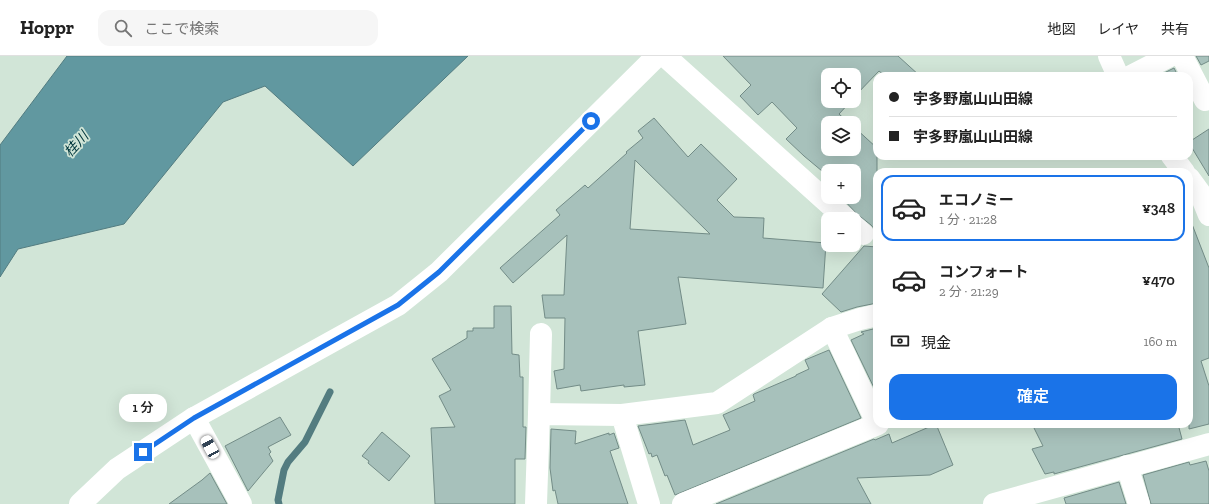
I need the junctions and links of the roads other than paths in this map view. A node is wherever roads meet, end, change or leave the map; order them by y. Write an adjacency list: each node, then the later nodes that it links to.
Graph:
1 (657, 56): 20 (street)
2 (665, 56): 12 (street)
3 (1109, 56): 6 (street)
4 (1170, 56): 7 (street)
5 (1182, 56): 8 (street)
6 (1116, 72)
7 (1139, 72)
8 (1189, 72)
9 (1193, 83): 10 (street)
10 (1201, 102)
11 (1193, 190): 13 (street)
12 (838, 212)
13 (1209, 215)
14 (873, 316): 15 (street)
15 (832, 328): 18 (street); 19 (street)
16 (541, 334): 17 (street)
17 (539, 414): 18 (street); 27 (street)
18 (622, 415): 28 (street)
19 (873, 415)
20 (194, 418): 25 (street); 26 (street)
21 (873, 426): 29 (street)
22 (1209, 445): 23 (street)
23 (1127, 466): 24 (street); 31 (street)
24 (1044, 497): 30 (street)
25 (80, 504)
26 (241, 504)
27 (536, 504)
28 (649, 504)
29 (683, 504)
30 (994, 504)
31 (1139, 504)

